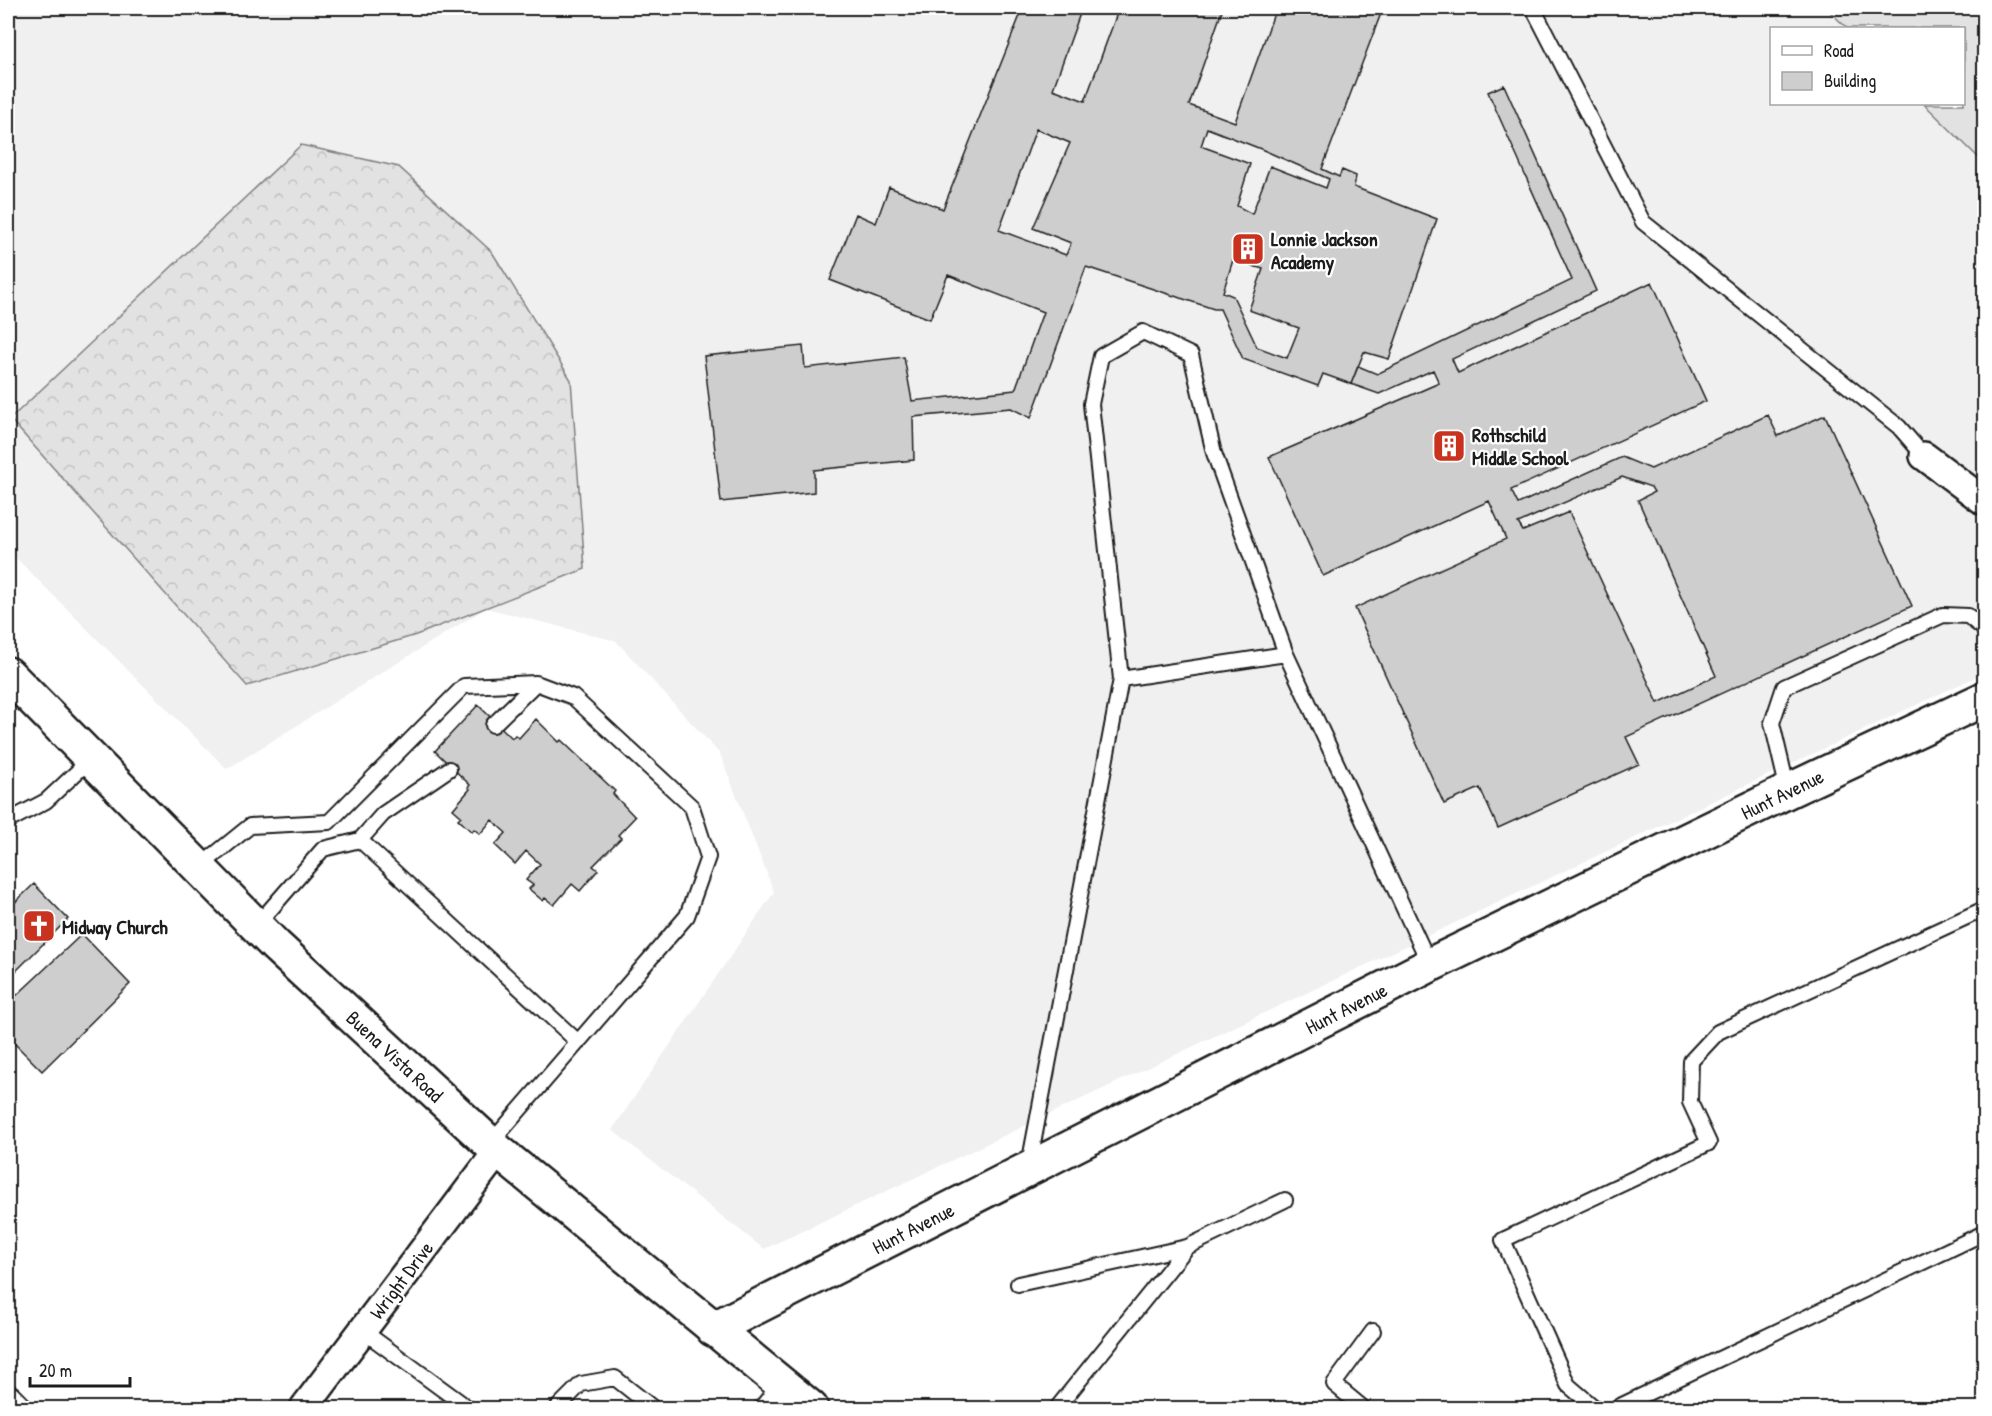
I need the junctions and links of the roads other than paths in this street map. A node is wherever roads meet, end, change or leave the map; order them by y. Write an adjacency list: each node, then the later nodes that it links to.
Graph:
1 (1533, 8): 2 (lane)
2 (1924, 456): 3 (street)
3 (1984, 501)
4 (1984, 629): 13 (lane)
5 (1286, 654): 6 (lane); 6 (lane); 19 (lane)
6 (1121, 679): 22 (lane)
7 (536, 683): 10 (lane); 16 (lane); 20 (lane)
8 (12, 686): 11 (street, Buena Vista Road)
9 (1984, 699): 13 (street, Hunt Avenue)
10 (493, 725)
11 (91, 759): 14 (lane); 16 (street, Buena Vista Road)
12 (449, 769): 15 (lane)
13 (1788, 791): 19 (street, Hunt Avenue)
14 (8, 821)
15 (360, 840): 18 (lane); 20 (lane)
16 (198, 868): 18 (street, Buena Vista Road)
17 (1984, 909): 40 (lane)
18 (255, 926): 21 (street, Buena Vista Road)
19 (1430, 965): 22 (street, Hunt Avenue)
20 (578, 1042): 21 (lane)
21 (494, 1147): 27 (street, Buena Vista Road); 28 (street, Wright Drive)
22 (1028, 1170): 27 (street, Hunt Avenue)
23 (1285, 1200): 25 (lane)
24 (1984, 1233): 41 (lane)
25 (1187, 1247): 26 (lane); 38 (lane)
26 (1018, 1284)
27 (713, 1329): 30 (street, Buena Vista Road)
28 (363, 1330): 33 (street, Wright Drive); 34 (lane)
29 (1373, 1331): 39 (lane)
30 (771, 1396): 37 (street, Buena Vista Road)
31 (8, 1399): 32 (street)
32 (18, 1408)
33 (304, 1408)
34 (468, 1408)
35 (557, 1408): 36 (lane)
36 (653, 1408)
37 (811, 1408)
38 (1056, 1408)
39 (1363, 1408)
40 (1595, 1408)
41 (1616, 1408)

